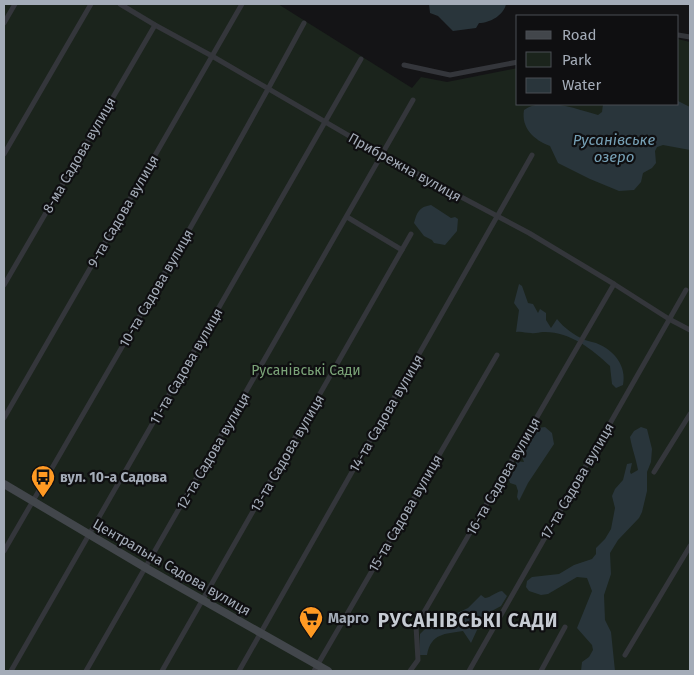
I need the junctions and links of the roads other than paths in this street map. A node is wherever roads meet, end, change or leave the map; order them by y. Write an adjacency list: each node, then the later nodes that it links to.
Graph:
1 (15, 4): 5 (street)
2 (91, 4): 15 (street)
3 (120, 4): 7 (street, Прибрежна вулиця)
4 (242, 4): 8 (street, 9-та Садова вулиця)
5 (4, 23)
6 (304, 23): 12 (street, 10-та Садова вулиця)
7 (155, 25): 8 (street, Прибрежна вулиця); 23 (street, 8-ма Садова вулиця)
8 (212, 56): 12 (street, Прибрежна вулиця); 29 (street, 9-та Садова вулиця)
9 (361, 60): 14 (street, 11-та Садова вулиця)
10 (516, 62): 11 (street)
11 (404, 65)
12 (269, 89): 14 (street, Прибрежна вулиця); 32 (street, 10-та Садова вулиця)
13 (413, 100): 16 (street, 12-та Садова вулиця)
14 (325, 122): 16 (street, Прибрежна вулиця); 33 (street, 11-та Садова вулиця)
15 (4, 154)
16 (382, 155): 18 (street, Прибрежна вулиця); 19 (street, 12-та Садова вулиця)
17 (532, 155): 18 (street, 14-та Садова вулиця)
18 (498, 216): 22 (street, Прибрежна вулиця); 39 (street, 14-та Садова вулиця)
19 (347, 217): 21 (street); 36 (street, 12-та Садова вулиця)
20 (411, 234): 21 (street, 13-та Садова вулиця)
21 (402, 250): 37 (street, 13-та Садова вулиця)
22 (614, 284): 25 (street, Прибрежна вулиця); 47 (street, 16-та Садова вулиця)
23 (4, 285)
24 (686, 290): 25 (street, 17-та Садова вулиця)
25 (669, 319): 26 (street, Прибрежна вулиця); 48 (street, 17-та Садова вулиця)
26 (690, 330)
27 (497, 355): 41 (street, 15-та Садова вулиця)
28 (690, 414): 30 (street)
29 (4, 418)
30 (654, 472)
31 (4, 484): 32 (main road, Центральна Садова вулиця)
32 (33, 501): 33 (main road, Центральна Садова вулиця); 35 (street, 10-та Садова вулиця)
33 (90, 534): 36 (main road, Центральна Садова вулиця); 42 (street, 11-та Садова вулиця)
34 (690, 546): 40 (street)
35 (4, 551)
36 (146, 568): 37 (main road, Центральна Садова вулиця); 43 (street, 12-та Садова вулиця)
37 (203, 601): 39 (main road, Центральна Садова вулиця); 44 (street, 13-та Садова вулиця)
38 (565, 627): 49 (street)
39 (261, 633): 41 (main road, Центральна Садова вулиця); 45 (street, 14-та Садова вулиця)
40 (625, 656)
41 (316, 668): 46 (main road, Центральна Садова вулиця)
42 (11, 671)
43 (86, 671)
44 (162, 671)
45 (239, 671)
46 (328, 671)
47 (410, 671)
48 (469, 671)
49 (541, 671)

